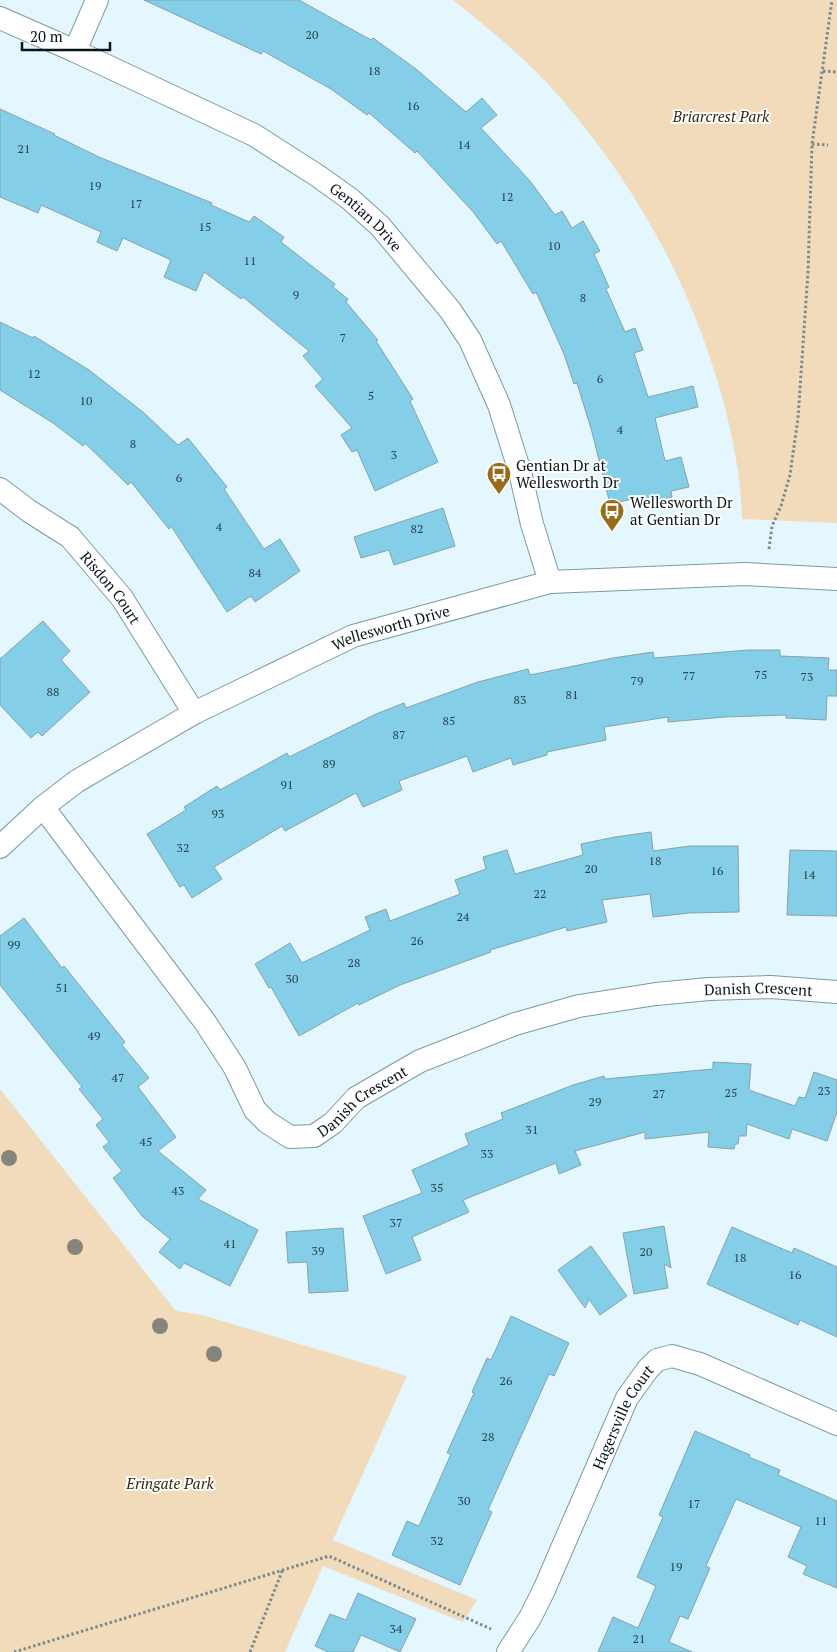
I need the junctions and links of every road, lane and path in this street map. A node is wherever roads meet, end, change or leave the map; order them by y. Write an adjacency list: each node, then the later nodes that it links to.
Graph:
1 (97, 0): 4 (street)
2 (832, 0): 5 (path)
3 (0, 18): 4 (street, Gentian Drive)
4 (75, 51): 12 (street, Gentian Drive)
5 (823, 70): 6 (path); 7 (path)
6 (837, 72)
7 (812, 144): 8 (path); 10 (path)
8 (828, 145)
9 (0, 489): 13 (street, Risdon Court)
10 (766, 575): 11 (street, Wellesworth Drive); 12 (street, Wellesworth Drive)
11 (837, 579)
12 (550, 582): 13 (street, Wellesworth Drive)
13 (194, 713): 14 (street, Wellesworth Drive)
14 (43, 807): 15 (street, Wellesworth Drive); 16 (street, Danish Crescent)
15 (0, 848)
16 (837, 992)
17 (837, 1424): 19 (street, Hagersville Court)
18 (283, 1569): 19 (path); 20 (path); 21 (path)
19 (511, 1646)
20 (14, 1652)
21 (250, 1652)

